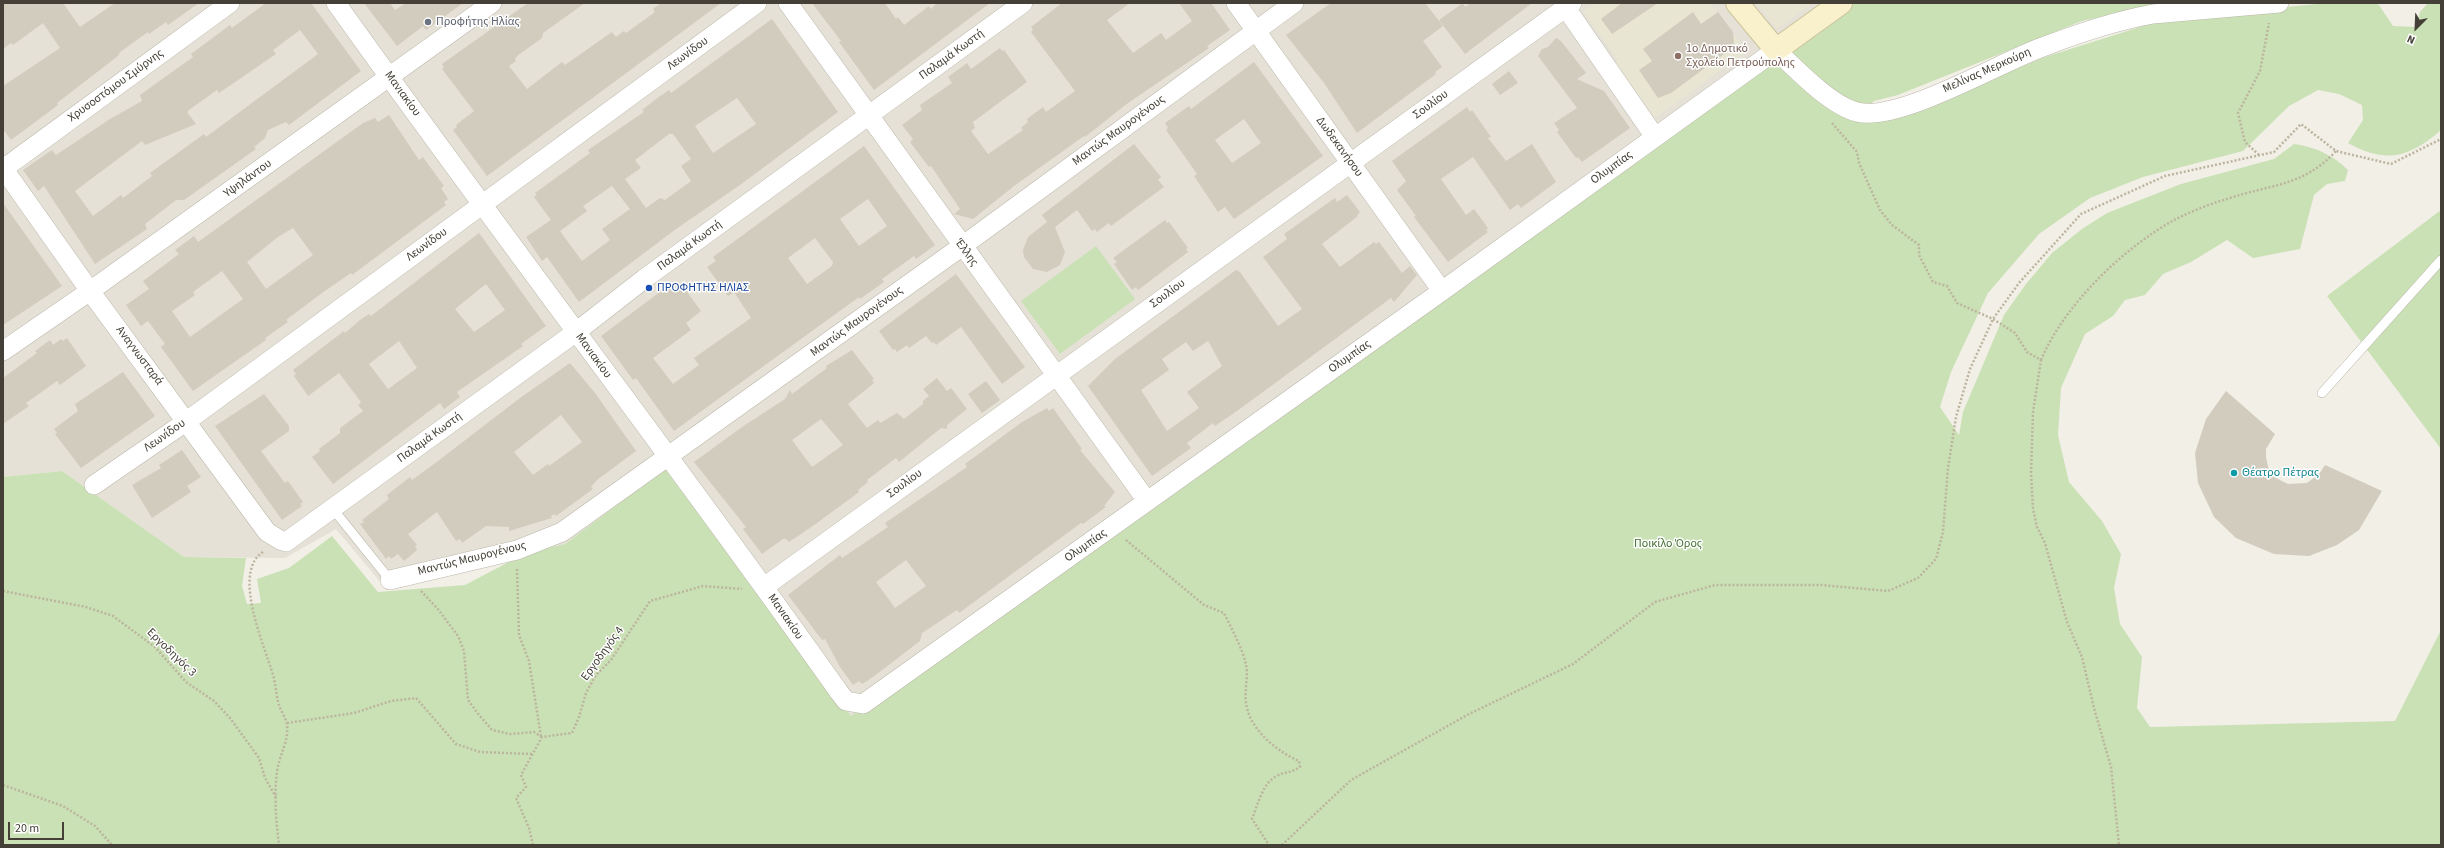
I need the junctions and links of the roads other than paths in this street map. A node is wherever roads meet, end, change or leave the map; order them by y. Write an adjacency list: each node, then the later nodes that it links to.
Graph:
1 (230, 3): 19 (street, Χρυσοστόμου Σμύρνης)
2 (336, 3): 15 (street, Μανιακίου)
3 (492, 3): 15 (street, Υψηλάντου)
4 (757, 3): 20 (street, Λεωνίδου)
5 (788, 3): 16 (street, Έλλης)
6 (1022, 3): 16 (street, Παλαμά Κωστή)
7 (1236, 3): 13 (street, Δωδεκανήσου)
8 (1294, 3): 13 (street, Μαντώς Μαυρογένους)
9 (1737, 3): 14 (street, Μελίνας Μερκούρη)
10 (1841, 3): 14 (street, Ολυμπίας)
11 (2275, 4): 14 (street, Μελίνας Μερκούρη)
12 (1569, 5): 17 (street); 18 (street, Σουλίου)
13 (1256, 31): 18 (street, Δωδεκανήσου); 21 (street, Μαντώς Μαυρογένους)
14 (1776, 50): 17 (street, Ολυμπίας)
15 (390, 78): 20 (street, Μανιακίου); 23 (street, Υψηλάντου)
16 (868, 116): 21 (street, Έλλης); 25 (street, Παλαμά Κωστή)
17 (1655, 137): 24 (street, Ολυμπίας)
18 (1351, 163): 24 (street, Δωδεκανήσου); 27 (street, Σουλίου)
19 (3, 168): 23 (street, Αναγνωσταρά)
20 (482, 205): 25 (street, Μανιακίου); 29 (street, Λεωνίδου)
21 (961, 247): 27 (street, Έλλης); 30 (street, Μαντώς Μαυρογένους)
22 (2441, 260): 28 (lane)
23 (90, 291): 26 (street, Υψηλάντου); 29 (street, Αναγνωσταρά)
24 (1442, 291): 32 (street, Ολυμπίας)
25 (576, 332): 30 (street, Μανιακίου); 33 (street, Παλαμά Κωστή)
26 (3, 351)
27 (1054, 376): 32 (street, Έλλης); 36 (street, Σουλίου)
28 (2322, 393)
29 (187, 421): 31 (street, Λεωνίδου); 34 (street, Αναγνωσταρά)
30 (668, 458): 35 (street, Μαντώς Μαυρογένους); 36 (street, Μανιακίου)
31 (94, 485)
32 (1147, 501): 37 (street, Ολυμπίας)
33 (333, 509): 34 (street, Παλαμά Κωστή); 35 (lane)
34 (280, 540)
35 (390, 580)
36 (764, 587): 37 (street, Μανιακίου)
37 (854, 703)

